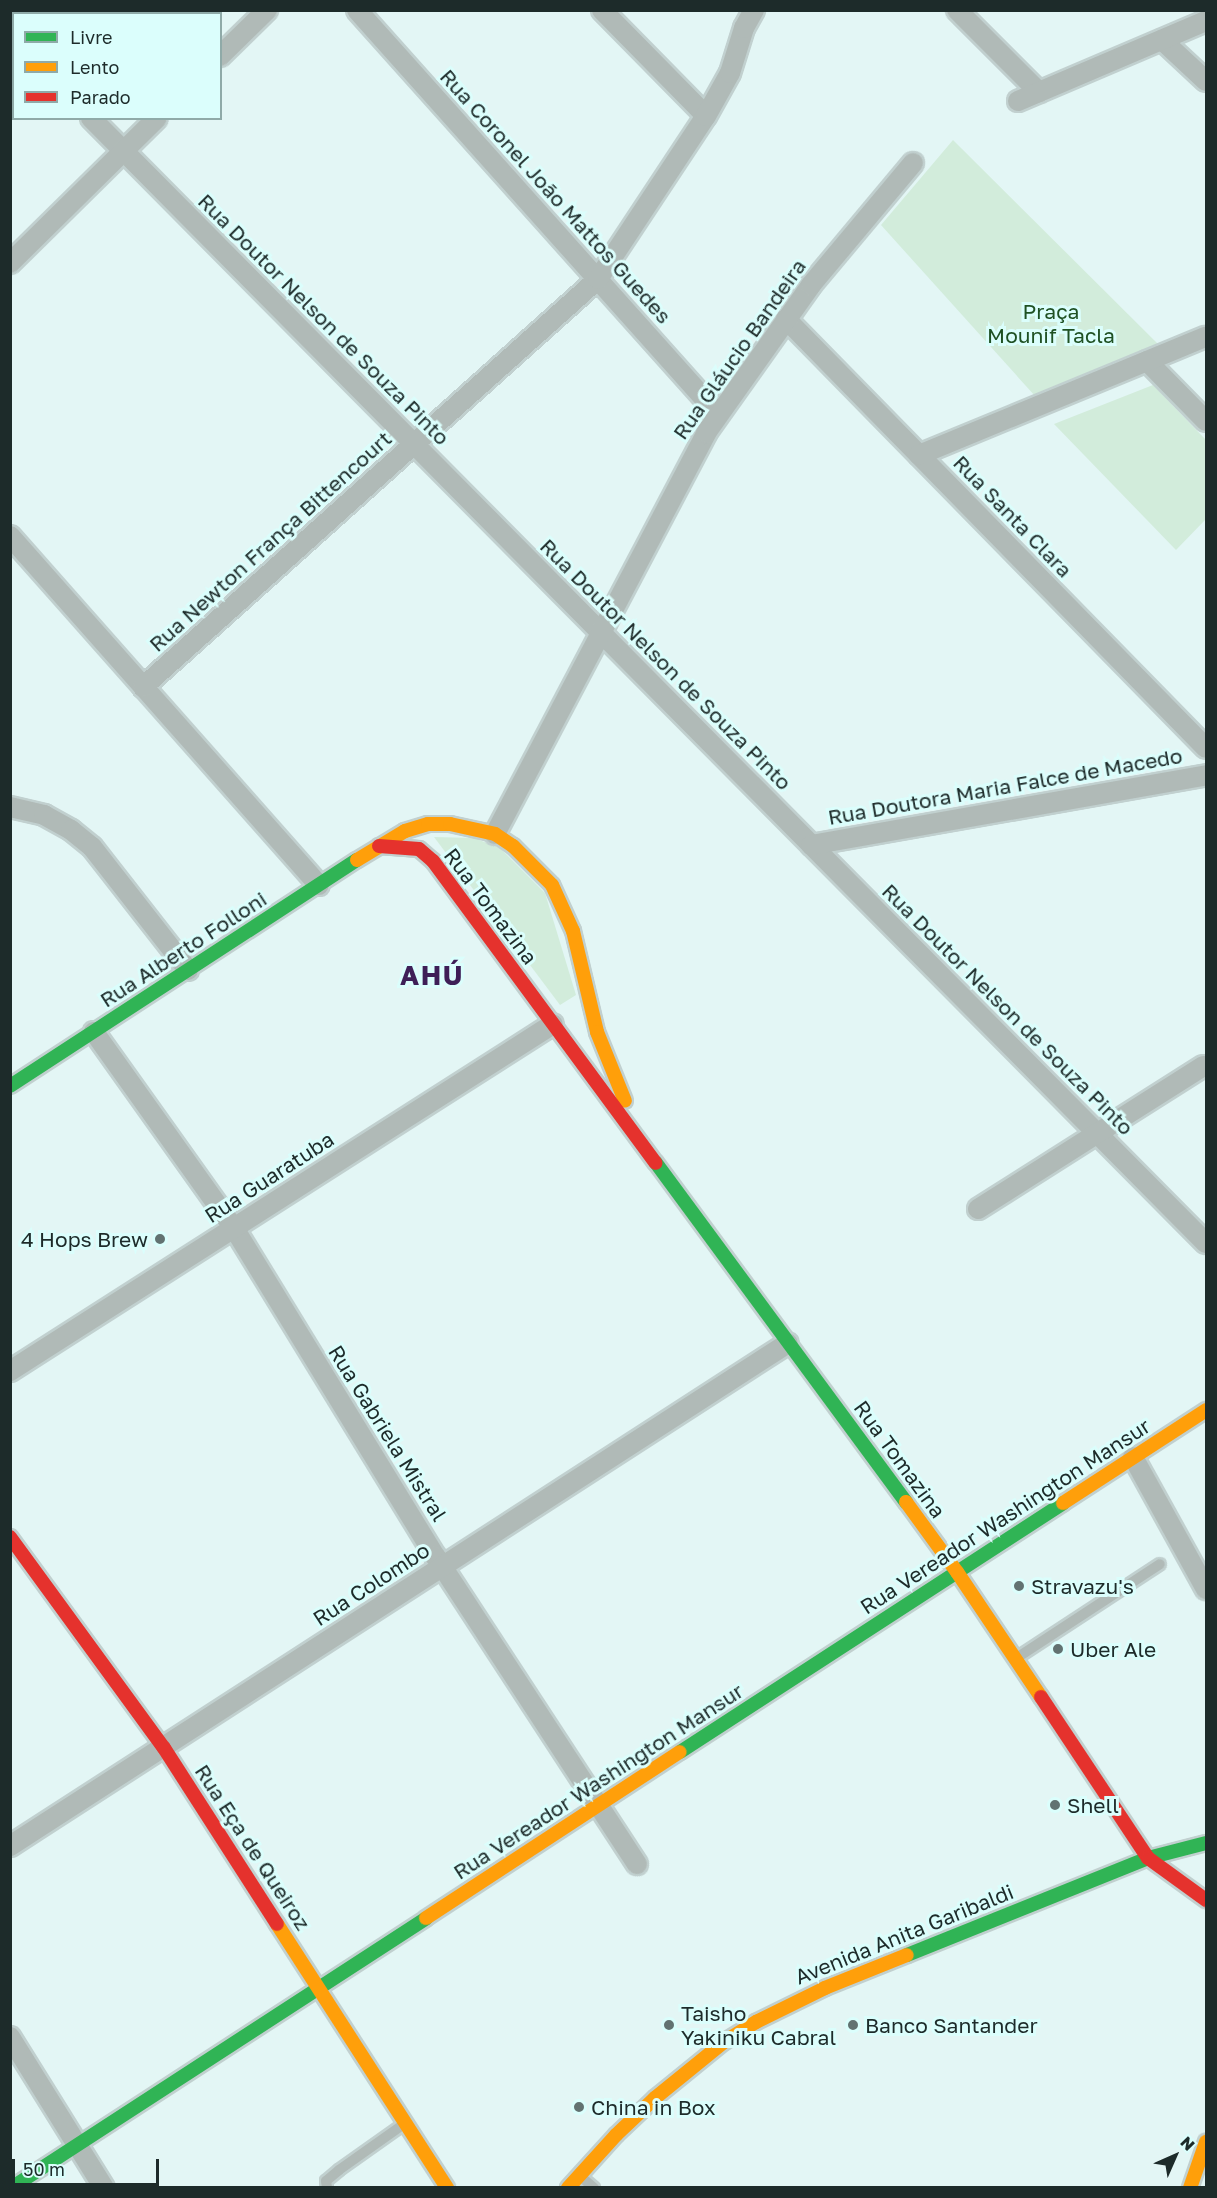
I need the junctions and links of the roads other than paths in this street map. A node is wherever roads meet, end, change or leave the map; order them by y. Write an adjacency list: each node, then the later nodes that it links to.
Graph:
1 (267, 10): 8 (street)
2 (357, 10): 18 (street, Rua Coronel João Mattos Guedes)
3 (602, 10): 12 (street)
4 (754, 10): 12 (street, Rua Newton França Bittencourt)
5 (957, 10): 10 (street)
6 (1206, 21): 7 (street)
7 (1162, 39): 9 (street); 10 (street)
8 (222, 54)
9 (1206, 81)
10 (1039, 92): 11 (street)
11 (1018, 101)
12 (706, 116): 18 (street, Rua Newton França Bittencourt)
13 (93, 120): 15 (street, Rua Doutor Nelson de Souza Pinto)
14 (155, 120): 15 (street)
15 (124, 151): 17 (street); 24 (street, Rua Doutor Nelson de Souza Pinto)
16 (913, 163): 19 (street, Rua Gláucio Bandeira)
17 (10, 262)
18 (597, 279): 22 (street, Rua Coronel João Mattos Guedes); 24 (street, Rua Newton França Bittencourt)
19 (786, 319): 22 (street, Rua Gláucio Bandeira); 25 (street, Rua Santa Clara)
20 (1206, 337): 21 (street)
21 (1147, 361): 23 (street); 25 (street)
22 (718, 414): 27 (street, Rua Gláucio Bandeira)
23 (1206, 422)
24 (414, 444): 27 (street, Rua Doutor Nelson de Souza Pinto); 28 (street, Rua Newton França Bittencourt)
25 (920, 455): 29 (street, Rua Santa Clara)
26 (10, 536): 28 (street)
27 (602, 633): 32 (street, Rua Gláucio Bandeira); 33 (street, Rua Doutor Nelson de Souza Pinto)
28 (144, 687): 35 (street)
29 (1206, 748)
30 (1206, 775): 33 (street, Rua Doutora Maria Falce de Macedo)
31 (10, 807): 36 (street)
32 (495, 834): 34 (main road, Rua Tomazina); 37 (main road, Rua Tomazina)
33 (811, 845): 42 (street, Rua Doutor Nelson de Souza Pinto)
34 (379, 846): 35 (main road, Rua Alberto Folloni); 38 (main road, Rua Tomazina)
35 (319, 885): 36 (main road, Rua Alberto Folloni)
36 (188, 970): 39 (main road, Rua Alberto Folloni)
37 (586, 990): 38 (main road); 43 (main road, Rua Tomazina)
38 (565, 1013): 43 (main road, Rua Tomazina); 45 (street, Rua Guaratuba)
39 (94, 1032): 41 (main road, Rua Alberto Folloni); 45 (street, Rua Gabriela Mistral)
40 (1203, 1066): 42 (street)
41 (10, 1086)
42 (1097, 1133): 44 (street); 46 (street, Rua Doutor Nelson de Souza Pinto)
43 (669, 1182): 47 (main road, Rua Tomazina)
44 (978, 1209)
45 (234, 1228): 48 (street, Rua Guaratuba); 53 (street, Rua Gabriela Mistral)
46 (1206, 1244)
47 (788, 1343): 53 (street, Rua Colombo); 54 (main road, Rua Tomazina)
48 (10, 1371)
49 (1206, 1410): 50 (main road, Rua Vereador Washington Mansur)
50 (1133, 1457): 54 (main road, Rua Vereador Washington Mansur); 55 (street)
51 (10, 1537): 57 (main road, Rua Eça de Queiroz)
52 (1160, 1564): 56 (lane)
53 (442, 1566): 57 (street, Rua Colombo); 58 (street, Rua Gabriela Mistral)
54 (957, 1572): 56 (main road, Rua Tomazina); 58 (main road, Rua Vereador Washington Mansur)
55 (1206, 1590)
56 (1015, 1659): 61 (main road, Rua Tomazina)
57 (164, 1748): 60 (street, Rua Colombo); 64 (main road, Rua Eça de Queiroz)
58 (598, 1805): 62 (street, Rua Gabriela Mistral); 64 (main road, Rua Vereador Washington Mansur)
59 (1206, 1843): 61 (main road, Avenida Anita Garibaldi)
60 (10, 1846)
61 (1148, 1858): 63 (main road); 69 (main road, Avenida Anita Garibaldi)
62 (637, 1864)
63 (1206, 1900)
64 (318, 1988): 66 (main road, Rua Eça de Queiroz); 68 (main road, Rua Vereador Washington Mansur)
65 (10, 2037): 68 (street)
66 (407, 2122): 72 (lane); 73 (main road, Rua Eça de Queiroz)
67 (1206, 2142): 76 (main road)
68 (78, 2144): 70 (main road, Rua Vereador Washington Mansur); 71 (street)
69 (579, 2175): 74 (main road, Avenida Anita Garibaldi); 75 (lane)
70 (12, 2187)
71 (104, 2187)
72 (327, 2187)
73 (447, 2187)
74 (568, 2187)
75 (594, 2187)
76 (1190, 2187)

